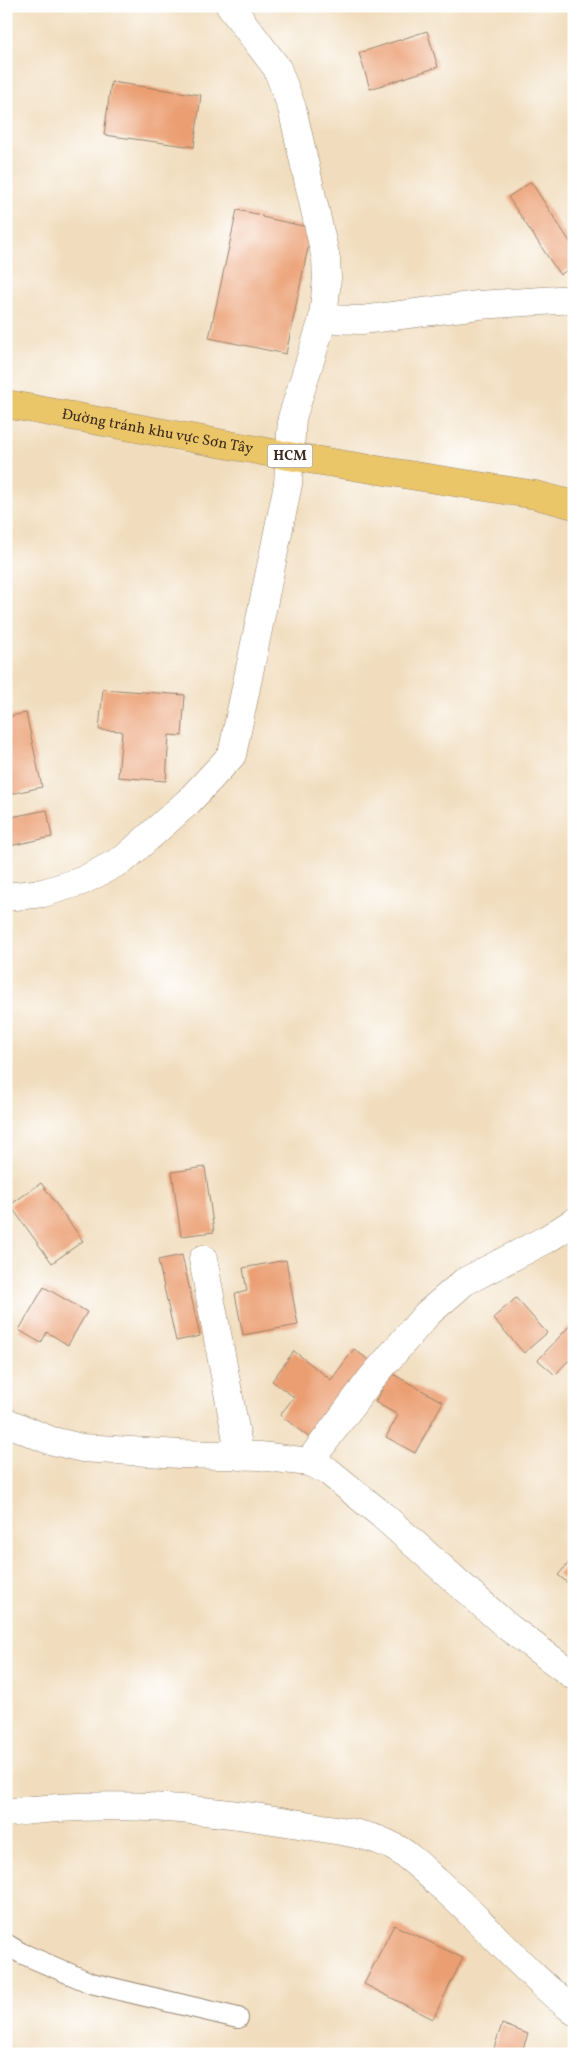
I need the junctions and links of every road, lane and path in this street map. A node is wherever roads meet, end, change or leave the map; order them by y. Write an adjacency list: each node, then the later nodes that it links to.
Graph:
1 (230, 6): 3 (street)
2 (574, 299): 3 (street)
3 (324, 319): 5 (street)
4 (6, 404): 5 (highway, Đường tránh khu vực Sơn Tây / HCM)
5 (289, 456): 6 (highway, Đường tránh khu vực Sơn Tây / HCM); 7 (street)
6 (574, 505)
7 (6, 897)
8 (574, 1222): 12 (street)
9 (203, 1258): 11 (street)
10 (6, 1422): 11 (street)
11 (240, 1456): 12 (street)
12 (309, 1462): 13 (street)
13 (574, 1676)
14 (6, 1813): 16 (street)
15 (6, 1944): 17 (lane)
16 (574, 2011)
17 (238, 2018)

